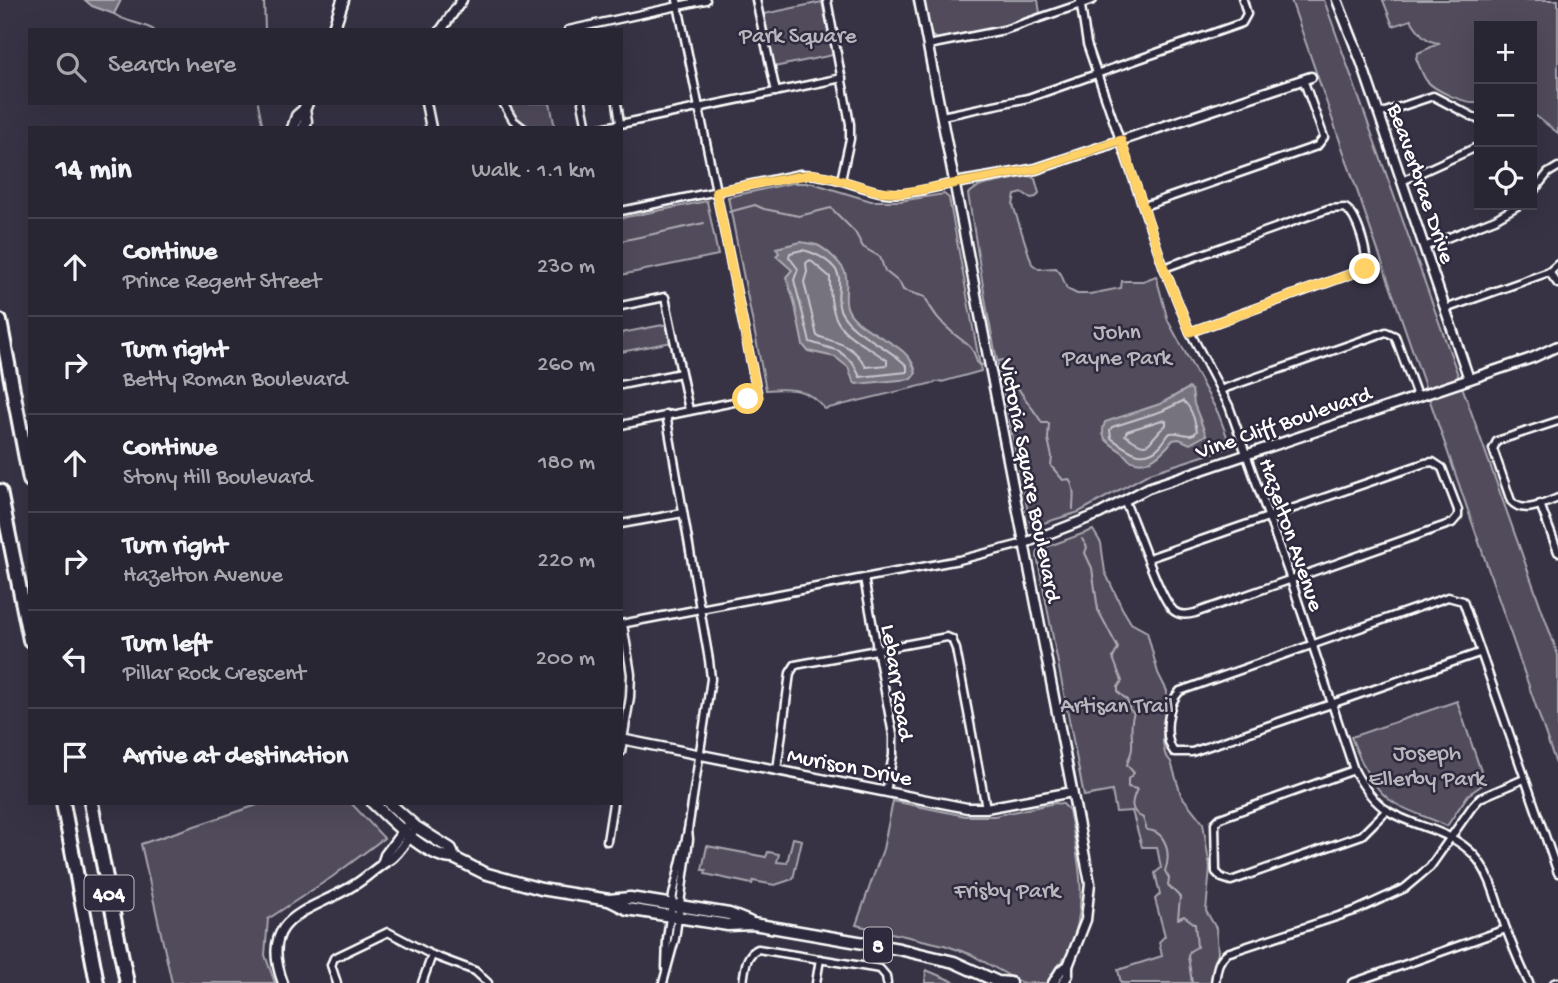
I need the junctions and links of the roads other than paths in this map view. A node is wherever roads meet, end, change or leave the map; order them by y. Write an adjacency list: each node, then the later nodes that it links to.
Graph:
1 (343, 0): 13 (main road)
2 (462, 0): 14 (street)
3 (706, 0): 11 (street)
4 (756, 0): 19 (street)
5 (827, 0): 17 (street)
6 (919, 0): 15 (street, Victoria Square Boulevard)
7 (1093, 0): 10 (street)
8 (1242, 0): 16 (street)
9 (1337, 0): 26 (street, Beaverbrae Drive)
10 (1080, 2): 15 (street); 16 (street, Hazelton Avenue)
11 (678, 3): 12 (street); 24 (street)
12 (601, 26)
13 (334, 28)
14 (442, 28)
15 (928, 46): 27 (street, Victoria Square Boulevard)
16 (1097, 73): 27 (street); 36 (street, Hazelton Avenue)
17 (842, 78): 19 (street); 39 (street)
18 (1307, 78): 36 (street); 44 (street)
19 (776, 92): 24 (street)
20 (426, 105): 32 (street)
21 (504, 105): 33 (street)
22 (582, 105): 34 (street)
23 (617, 105): 29 (street)
24 (700, 106): 29 (street); 43 (street)
25 (305, 107): 30 (main road); 31 (main road)
26 (1379, 114): 28 (street); 40 (street, Beaverbrae Drive)
27 (942, 116): 41 (street, Victoria Square Boulevard)
28 (1474, 117)
29 (621, 123): 35 (street)
30 (294, 126)
31 (305, 126)
32 (431, 126)
33 (520, 126)
34 (587, 126)
35 (609, 126)
36 (1121, 140): 41 (street); 44 (street, Hazelton Avenue)
37 (1477, 147): 40 (street)
38 (1558, 167): 42 (street)
39 (841, 180): 41 (street); 43 (street)
40 (1402, 181): 47 (street, Beaverbrae Drive)
41 (955, 183): 75 (street, Victoria Square Boulevard)
42 (1537, 187)
43 (716, 191): 46 (street); 62 (street)
44 (1144, 206): 49 (street, Hazelton Avenue)
45 (1510, 210): 47 (street)
46 (623, 211)
47 (1424, 247): 53 (street, Beaverbrae Drive)
48 (1558, 264): 50 (street)
49 (1164, 268): 55 (street, Hazelton Avenue); 55 (street)
50 (1549, 272): 51 (street); 53 (street)
51 (1558, 284)
52 (623, 306): 57 (street)
53 (1446, 309): 58 (street, Beaverbrae Drive)
54 (0, 321): 67 (highway)
55 (1190, 332): 60 (street, Hazelton Avenue)
56 (1558, 346): 58 (street, Vine Cliff Boulevard)
57 (681, 373): 59 (street); 62 (street)
58 (1469, 379): 61 (street, Vine Cliff Boulevard)
59 (623, 385)
60 (1220, 390): 61 (street); 66 (street, Hazelton Avenue)
61 (1417, 396): 66 (street, Vine Cliff Boulevard)
62 (689, 410): 63 (street)
63 (666, 414): 65 (street); 72 (street)
64 (1558, 421): 71 (street)
65 (623, 425)
66 (1247, 453): 70 (street, Vine Cliff Boulevard); 73 (street, Hazelton Avenue)
67 (28, 469)
68 (0, 491): 82 (highway)
69 (1558, 498): 71 (street)
70 (1124, 500): 75 (street, Vine Cliff Boulevard); 77 (street)
71 (1540, 505): 76 (street)
72 (683, 513): 74 (street); 80 (street)
73 (1268, 516): 77 (street); 79 (street, Hazelton Avenue); 79 (street)
74 (623, 524)
75 (1025, 543): 78 (street); 95 (street, Victoria Square Boulevard)
76 (1558, 552)
77 (1149, 558): 79 (street)
78 (864, 578): 80 (street); 85 (street, Lebarr Road)
79 (1291, 580): 84 (street, Hazelton Avenue)
80 (700, 609): 81 (street); 90 (street)
81 (623, 624)
82 (28, 630)
83 (623, 630): 88 (street)
84 (1312, 644): 86 (street); 87 (street, Hazelton Avenue); 87 (street)
85 (878, 650): 91 (street); 94 (street, Lebarr Road); 101 (street)
86 (1479, 653): 87 (street); 93 (street)
87 (1332, 705): 92 (street, Hazelton Avenue)
88 (623, 732)
89 (623, 739): 90 (street, Murison Drive)
90 (700, 755): 91 (street, Murison Drive); 107 (street)
91 (776, 770): 94 (street, Murison Drive)
92 (1354, 770): 102 (street, Hazelton Avenue); 102 (street)
93 (1524, 779): 104 (street); 106 (street)
94 (886, 792): 101 (street, Murison Drive)
95 (1072, 792): 101 (street, Murison Drive); 111 (street, Victoria Square Boulevard)
96 (63, 805): 112 (highway, 404)
97 (91, 805): 113 (highway, 404)
98 (376, 805): 103 (main road, 8)
99 (390, 805): 103 (main road, 8)
100 (611, 805): 105 (street)
101 (986, 808)
102 (1387, 810): 104 (street, Hazelton Avenue)
103 (410, 829): 107 (main road, 8); 114 (street)
104 (1450, 837): 108 (street, Hazelton Avenue); 126 (street)
105 (607, 841)
106 (1558, 873)
107 (675, 911): 118 (street); 122 (main road, 8)
108 (1506, 929): 127 (street); 128 (street, Hazelton Avenue)
109 (432, 955): 115 (street); 116 (street); 117 (street)
110 (820, 958): 119 (street); 120 (street); 121 (street)
111 (1068, 966): 124 (street, Victoria Square Boulevard); 125 (street, Victoria Square Boulevard)
112 (96, 983)
113 (127, 983)
114 (284, 983)
115 (337, 983)
116 (422, 983)
117 (488, 983)
118 (663, 983)
119 (743, 983)
120 (816, 983)
121 (887, 983)
122 (999, 983): 123 (main road, 8)
123 (1010, 983)
124 (1053, 983)
125 (1063, 983)
126 (1216, 983)
127 (1352, 983)
128 (1529, 983)

